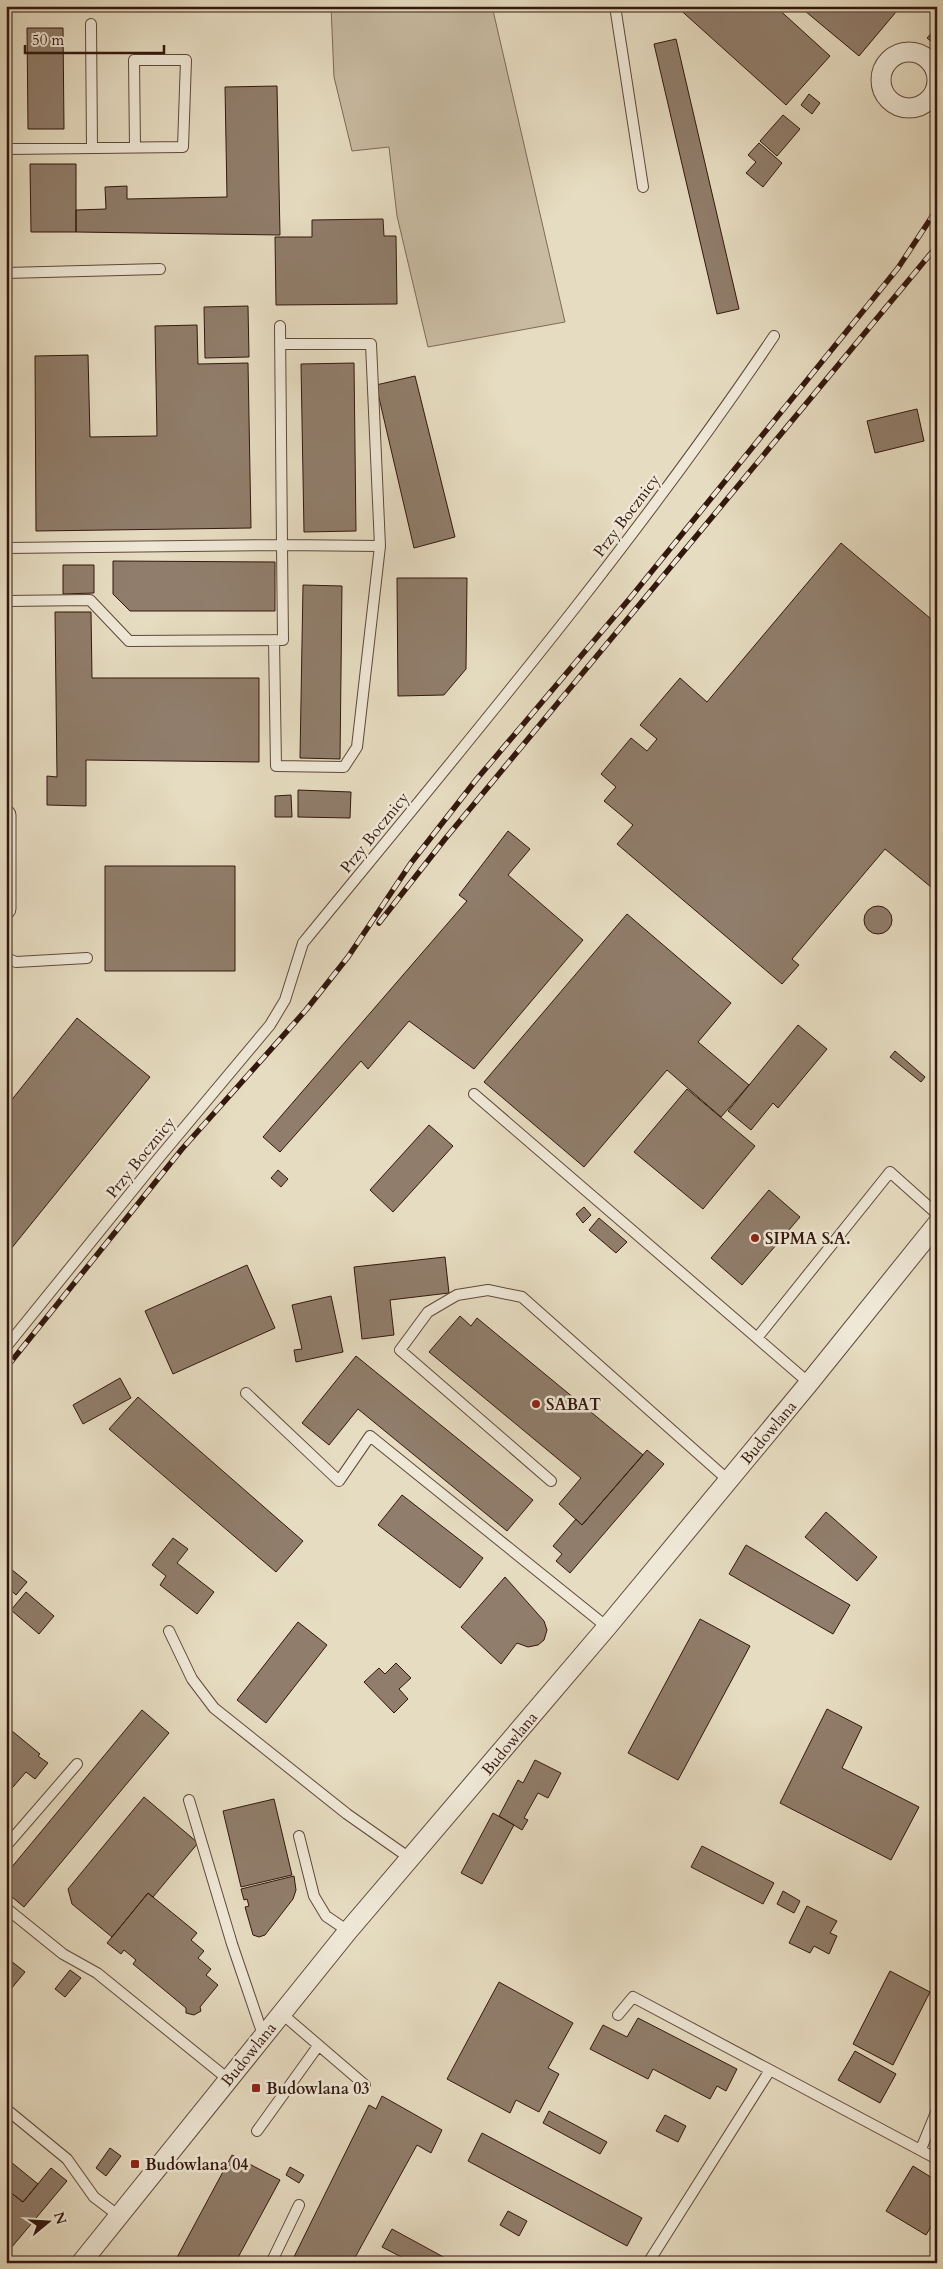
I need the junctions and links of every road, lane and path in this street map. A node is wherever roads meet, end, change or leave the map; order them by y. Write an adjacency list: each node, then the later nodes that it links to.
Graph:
1 (615, 6): 6 (lane)
2 (91, 24): 3 (lane)
3 (92, 148): 4 (lane); 5 (lane)
4 (135, 148): 4 (lane)
5 (6, 149)
6 (643, 187)
7 (160, 270): 8 (lane)
8 (6, 273)
9 (280, 326): 11 (lane)
10 (774, 336): 25 (lane, Przy Bocznicy)
11 (280, 344): 12 (lane); 13 (lane)
12 (282, 545): 13 (lane); 14 (lane); 16 (lane)
13 (380, 546): 16 (lane)
14 (6, 548)
15 (6, 601): 16 (lane)
16 (274, 640)
17 (6, 815): 18 (street)
18 (6, 909)
19 (6, 958): 20 (lane)
20 (88, 958)
21 (474, 1094): 24 (lane)
22 (937, 1214): 24 (lane)
23 (937, 1224): 26 (street, Budowlana)
24 (757, 1338): 26 (lane)
25 (6, 1347)
26 (809, 1383): 28 (street, Budowlana)
27 (246, 1393): 30 (lane)
28 (728, 1480): 29 (lane); 30 (street, Budowlana)
29 (551, 1481)
30 (607, 1627): 36 (street, Budowlana)
31 (169, 1631): 36 (lane)
32 (77, 1764): 35 (lane)
33 (189, 1800): 41 (lane)
34 (298, 1836): 38 (lane)
35 (6, 1846)
36 (411, 1859): 38 (street, Budowlana)
37 (6, 1908): 44 (lane)
38 (348, 1931): 39 (street, Budowlana)
39 (281, 2013): 41 (street, Budowlana); 42 (lane)
40 (618, 2015): 43 (lane)
41 (263, 2036): 44 (street, Budowlana)
42 (318, 2046): 45 (lane); 48 (lane)
43 (770, 2070): 49 (lane); 55 (lane)
44 (228, 2078): 52 (street, Budowlana)
45 (365, 2086)
46 (6, 2109): 52 (lane)
47 (937, 2110): 49 (lane)
48 (257, 2131)
49 (921, 2149): 50 (lane)
50 (937, 2159)
51 (299, 2205): 54 (lane)
52 (118, 2216): 53 (street, Budowlana)
53 (83, 2262)
54 (271, 2263)
55 (648, 2263)

